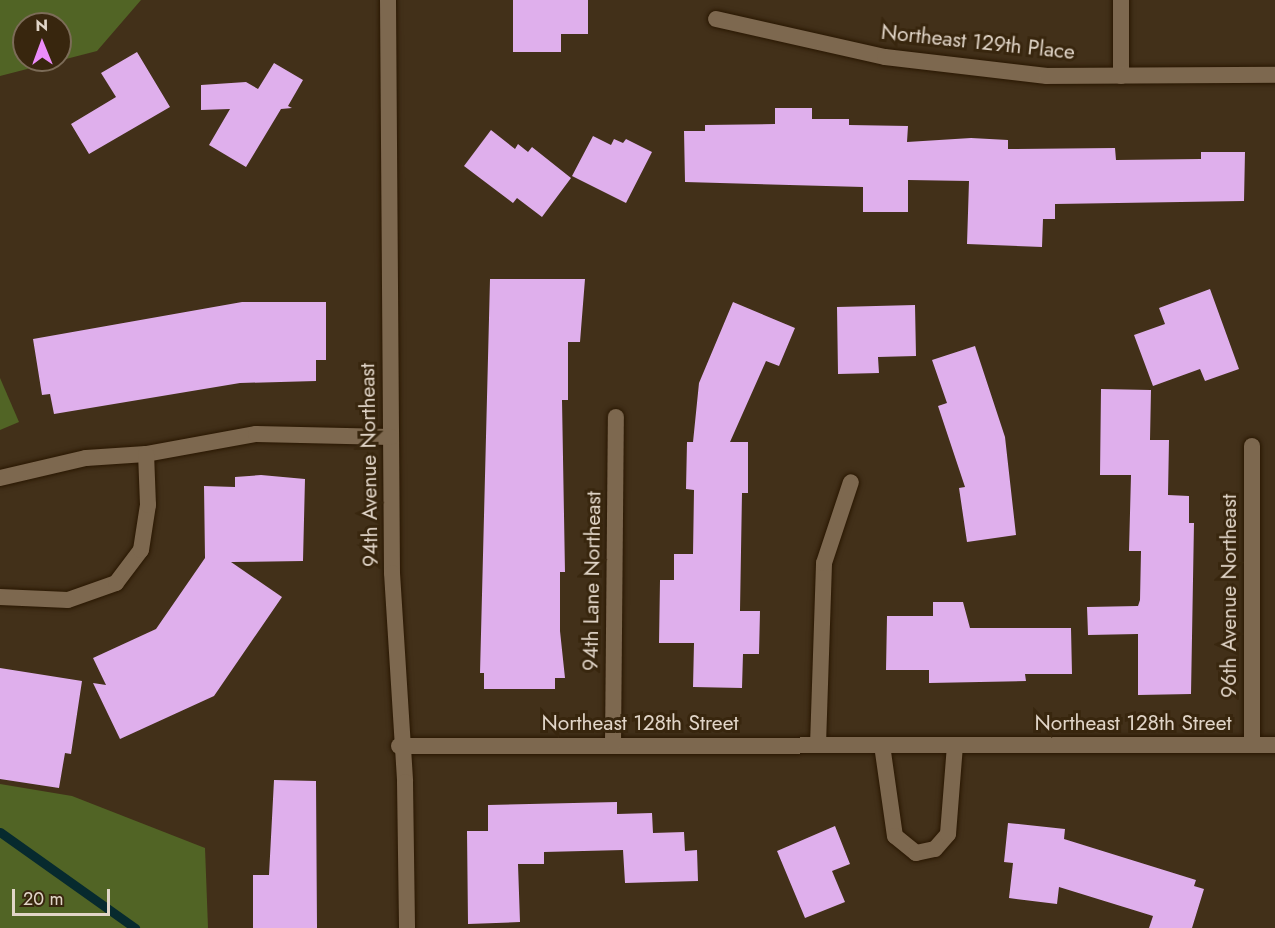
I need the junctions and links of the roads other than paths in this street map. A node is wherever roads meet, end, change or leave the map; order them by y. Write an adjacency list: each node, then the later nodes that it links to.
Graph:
1 (388, 0): 7 (street, 94th Avenue Northeast)
2 (1120, 0): 5 (street)
3 (716, 19): 5 (street, Northeast 129th Place)
4 (1275, 75): 5 (street, Northeast 129th Place)
5 (1121, 76)
6 (616, 417): 19 (street, 94th Lane Northeast)
7 (391, 437): 9 (street); 18 (street, 94th Avenue Northeast)
8 (1252, 446): 16 (street, 96th Avenue Northeast)
9 (146, 454): 10 (street); 12 (street)
10 (0, 478)
11 (850, 482): 13 (street)
12 (0, 597)
13 (818, 745): 14 (street, Northeast 128th Street); 19 (street, Northeast 128th Street)
14 (882, 745): 15 (street, Northeast 128th Street); 15 (street)
15 (955, 745): 16 (street, Northeast 128th Street)
16 (1252, 745): 17 (street, Northeast 128th Street)
17 (1275, 745)
18 (399, 746): 19 (street, Northeast 128th Street); 20 (street, 94th Avenue Northeast)
19 (613, 746)
20 (407, 928)

